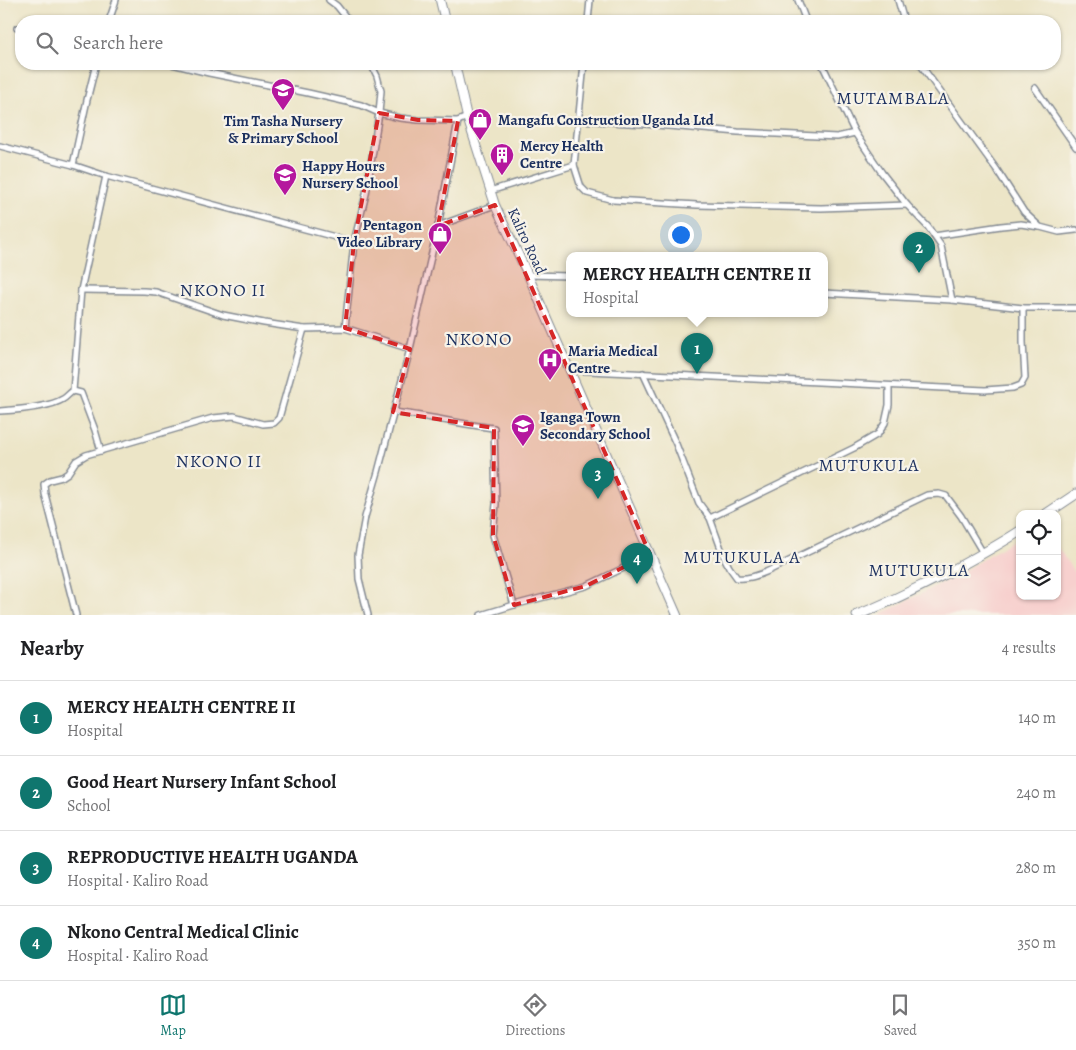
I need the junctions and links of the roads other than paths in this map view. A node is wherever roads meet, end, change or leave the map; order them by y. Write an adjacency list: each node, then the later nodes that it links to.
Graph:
1 (116, 0): 7 (street)
2 (329, 0): 8 (street)
3 (440, 0): 9 (main road)
4 (590, 0): 10 (street)
5 (798, 0): 11 (street)
6 (898, 0): 12 (street)
7 (111, 15)
8 (344, 15)
9 (444, 15)
10 (589, 15)
11 (804, 15)
12 (902, 15)
13 (94, 70): 28 (street)
14 (197, 70): 21 (street)
15 (374, 70): 21 (street)
16 (456, 70): 22 (main road, Kaliro Road)
17 (583, 70): 23 (street)
18 (825, 70): 25 (street)
19 (924, 70): 35 (street)
20 (1035, 88): 27 (street)
21 (379, 112): 24 (street); 38 (street)
22 (467, 117): 24 (street); 31 (main road, Kaliro Road)
23 (579, 120): 25 (street); 29 (street)
24 (458, 121): 34 (street)
25 (856, 133): 33 (street)
26 (0, 146): 28 (street)
27 (1076, 147)
28 (73, 165): 30 (street)
29 (574, 165): 31 (street); 33 (street)
30 (106, 176): 38 (street); 41 (street)
31 (490, 191): 32 (main road, Kaliro Road)
32 (495, 205): 34 (street); 39 (main road, Kaliro Road)
33 (907, 205): 37 (street)
34 (438, 226): 48 (street)
35 (1040, 227): 36 (street); 37 (street)
36 (1076, 230)
37 (934, 236): 43 (street)
38 (354, 242): 46 (street)
39 (528, 275): 40 (street); 49 (main road, Kaliro Road)
40 (566, 276)
41 (81, 290): 47 (street); 52 (street)
42 (828, 293): 43 (street)
43 (952, 300): 44 (street)
44 (1023, 308): 45 (street); 51 (street)
45 (1076, 308)
46 (345, 328): 47 (street); 48 (street)
47 (304, 329): 55 (street)
48 (410, 350): 54 (street)
49 (569, 370): 50 (street); 61 (main road, Kaliro Road)
50 (643, 373): 51 (street); 58 (street)
51 (889, 386): 58 (street)
52 (72, 391): 53 (street); 55 (street)
53 (0, 411)
54 (393, 412): 62 (street); 64 (street)
55 (101, 451): 63 (street)
56 (1076, 494): 57 (main road)
57 (1052, 510)
58 (710, 518): 60 (street)
59 (1016, 533): 60 (main road)
60 (983, 553): 67 (main road)
61 (650, 554): 62 (street); 66 (main road, Kaliro Road)
62 (514, 605): 65 (street)
63 (76, 615)
64 (368, 615)
65 (481, 615)
66 (677, 615)
67 (857, 615)

